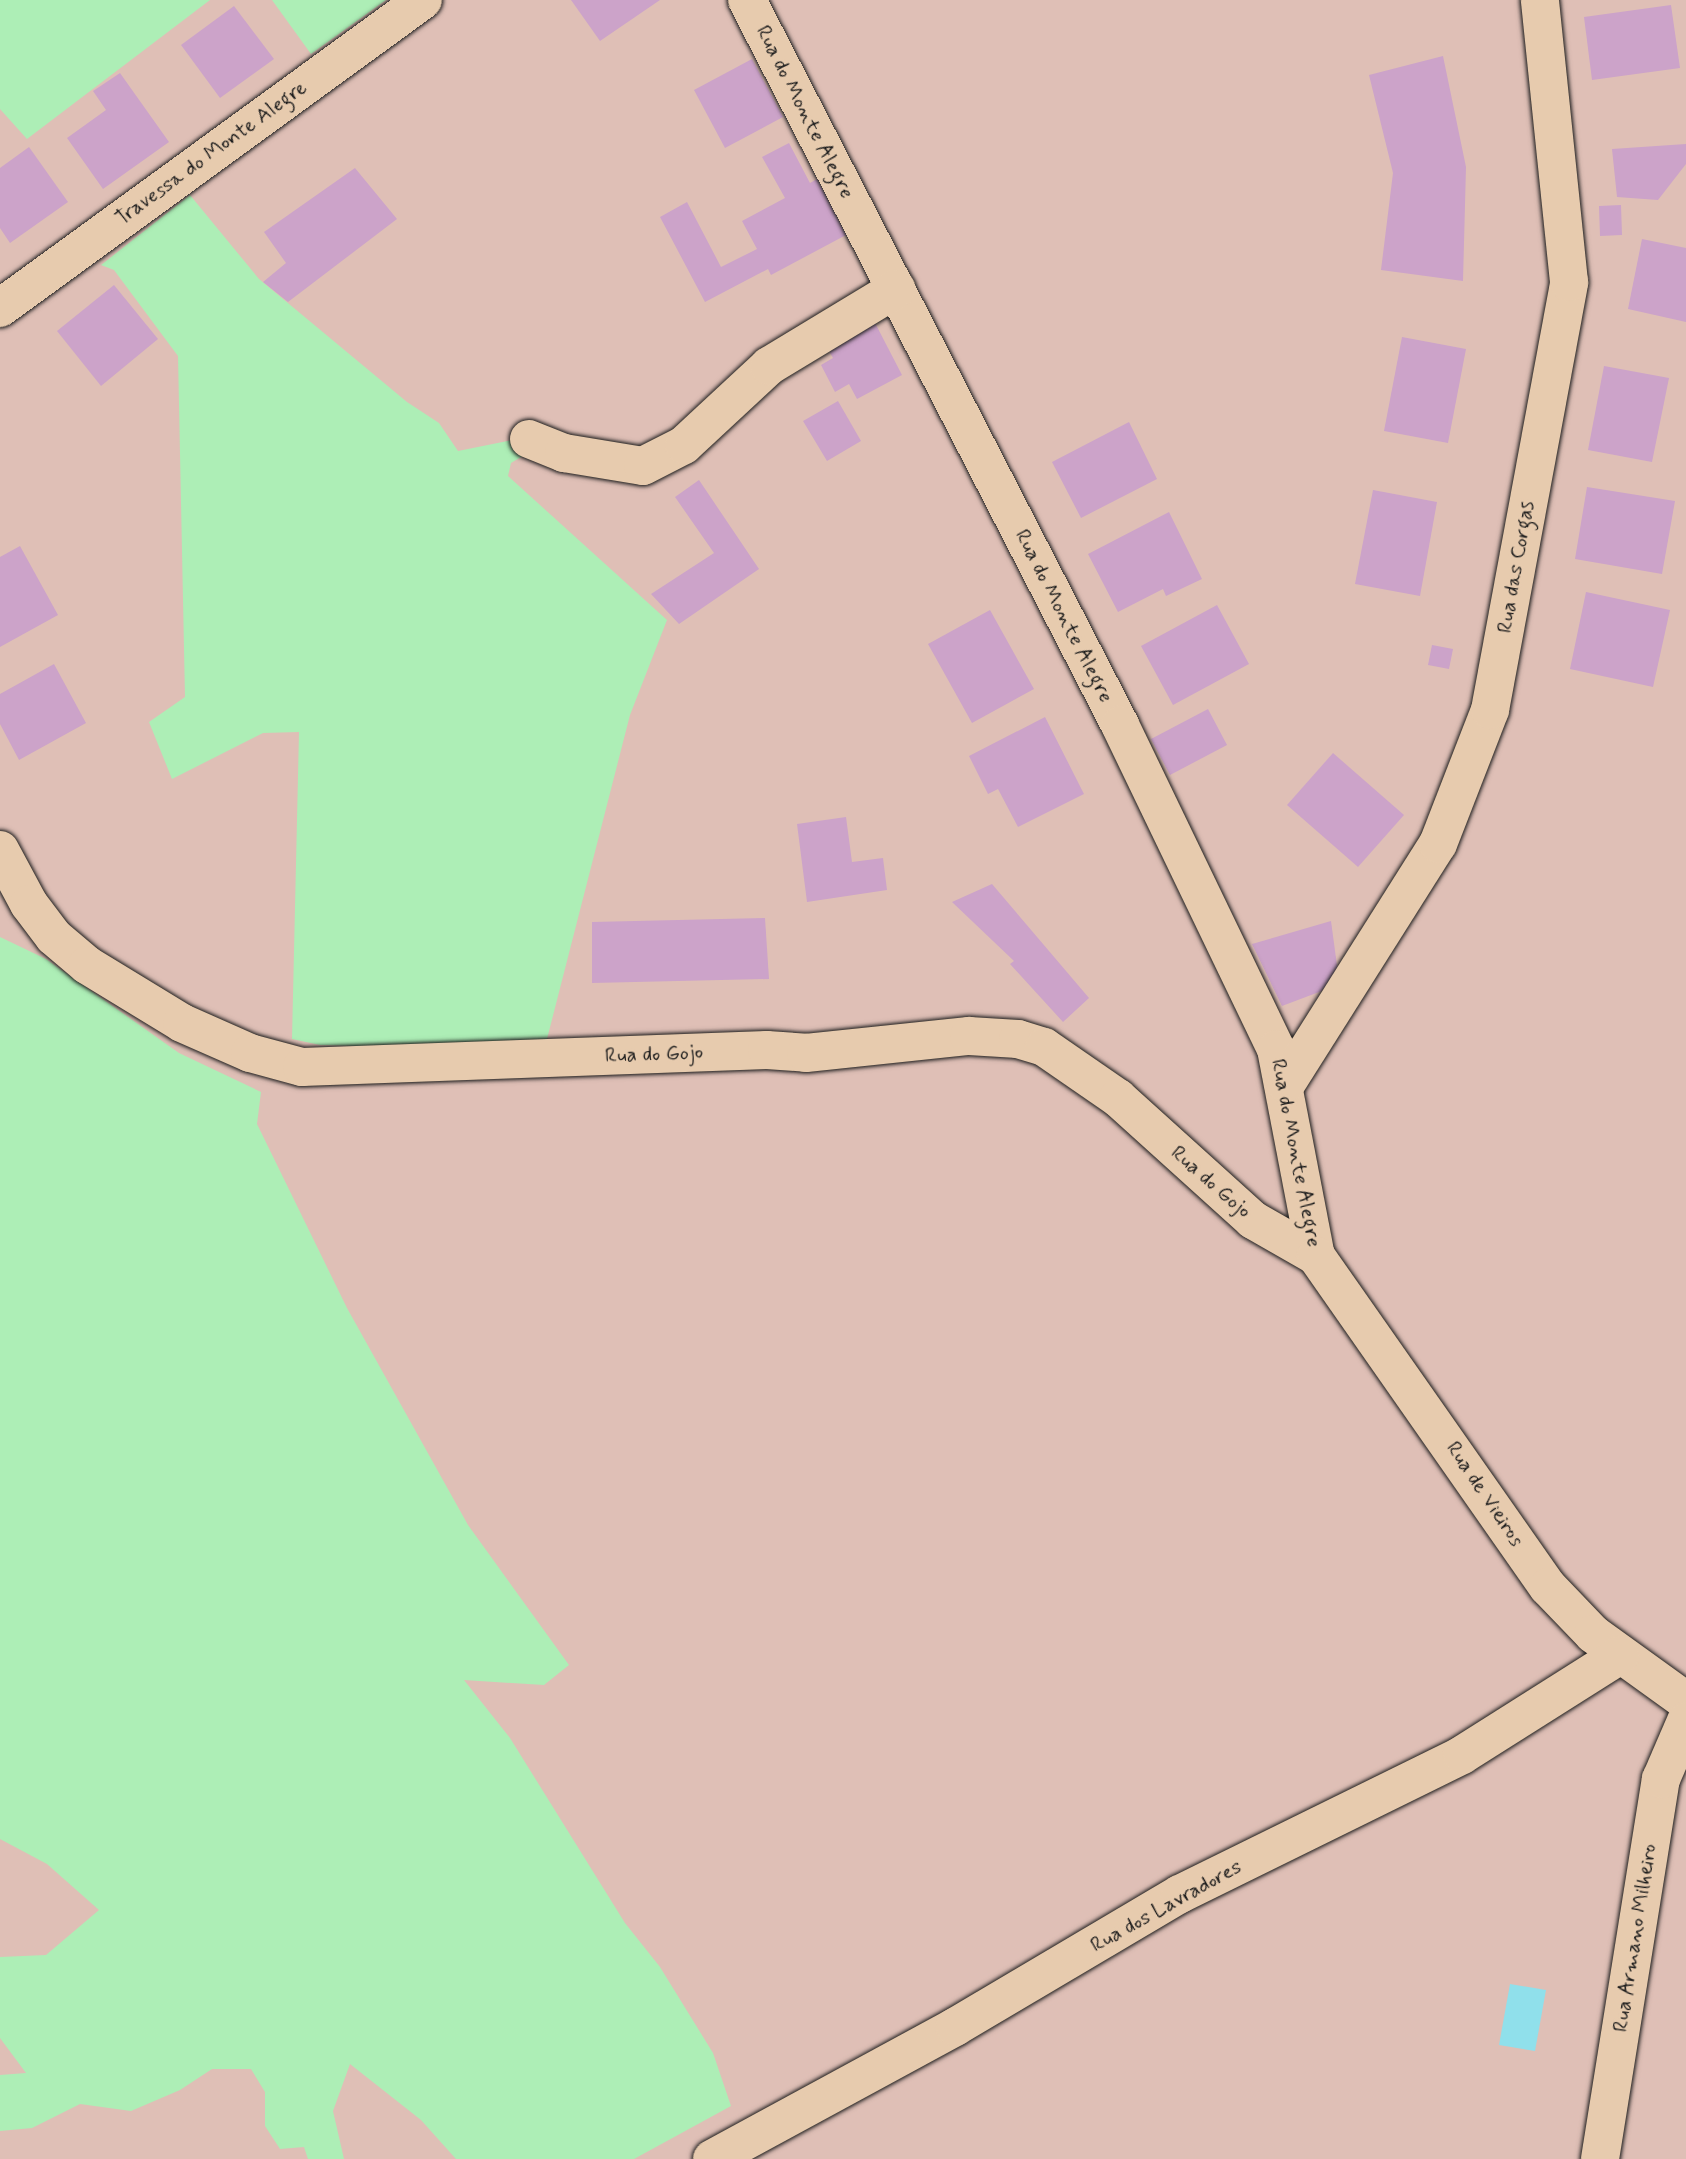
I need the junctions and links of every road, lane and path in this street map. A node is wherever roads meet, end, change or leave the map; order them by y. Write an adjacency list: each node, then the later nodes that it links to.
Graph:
1 (423, 0): 5 (street, Travessa do Monte Alegre)
2 (747, 0): 4 (street, Rua do Monte Alegre)
3 (1540, 0): 8 (street, Rua das Corgas)
4 (896, 289): 6 (street); 8 (street, Rua do Monte Alegre)
5 (0, 308)
6 (529, 439)
7 (0, 850): 9 (street, Rua do Gojo)
8 (1286, 1084): 9 (street, Rua do Monte Alegre)
9 (1316, 1256): 10 (street, Rua de Vieiros)
10 (1620, 1655): 11 (street, Rua de Vieiros); 13 (street, Rua dos Lavradores)
11 (1686, 1700)
12 (1686, 1721): 14 (street, Rua Armano Milheiro)
13 (712, 2159)
14 (1600, 2159)

